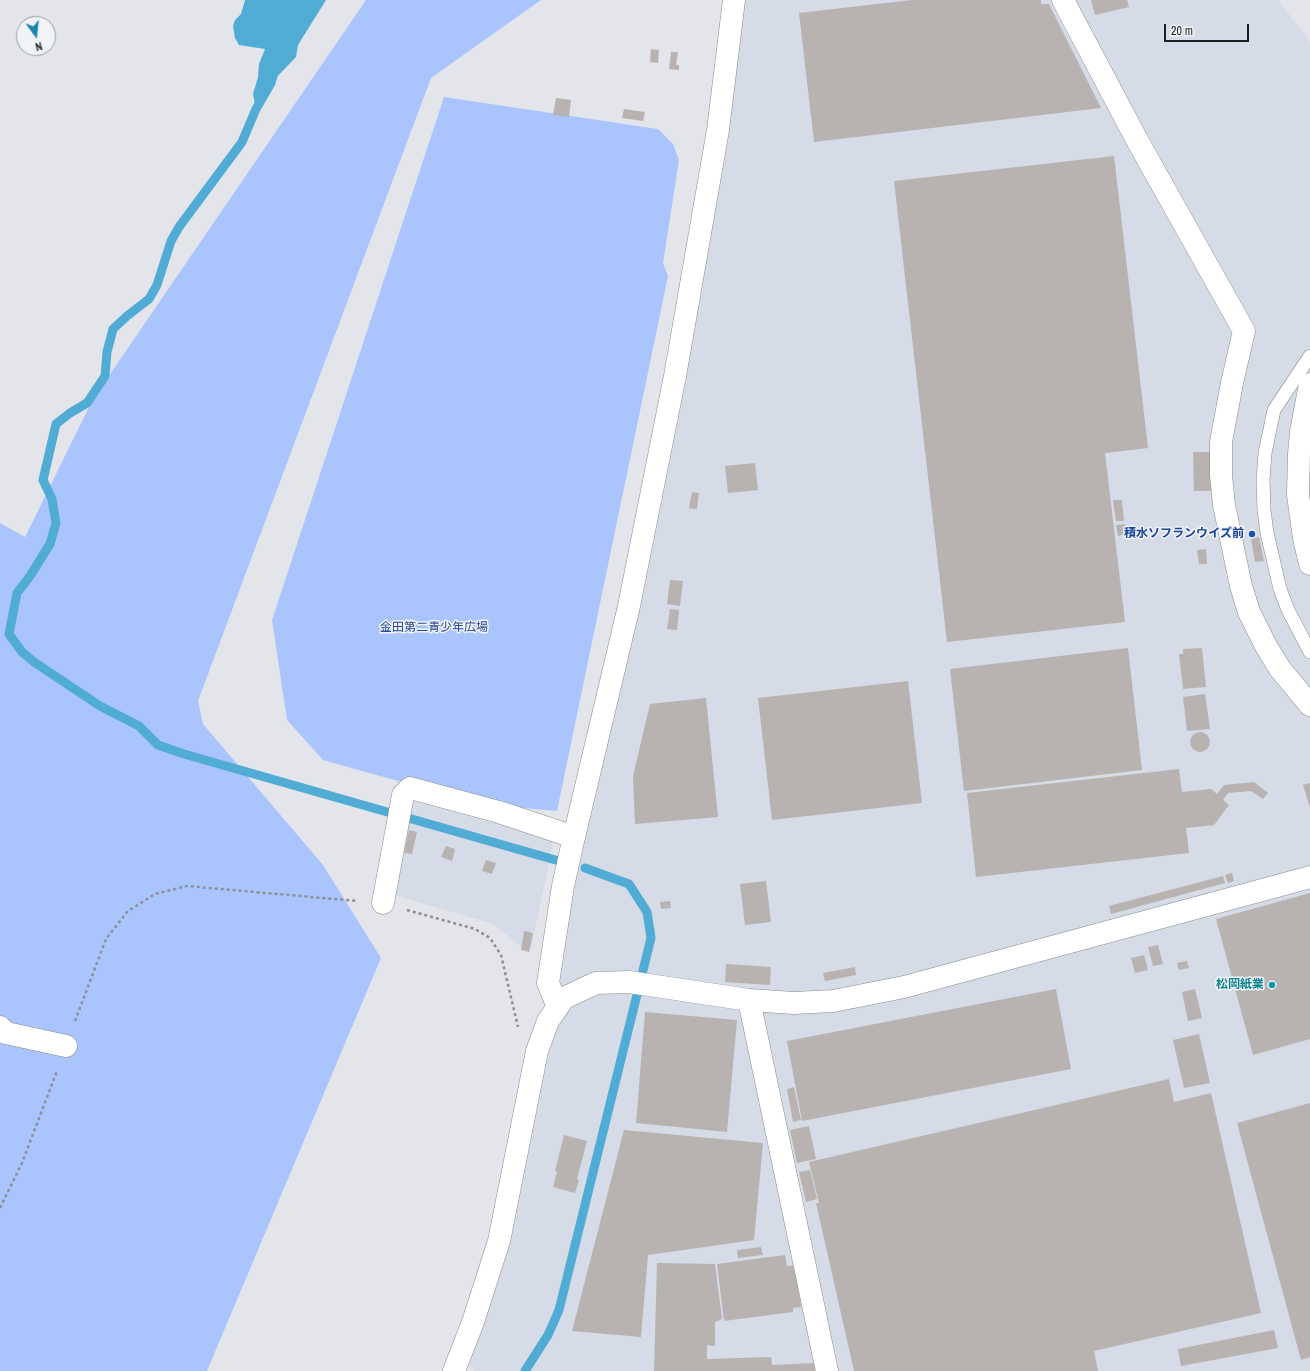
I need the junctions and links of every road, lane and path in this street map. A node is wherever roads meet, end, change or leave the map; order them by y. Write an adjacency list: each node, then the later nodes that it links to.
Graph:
1 (734, 0): 10 (street)
2 (1063, 0): 9 (street)
3 (1310, 356): 8 (lane)
4 (1310, 384): 5 (street)
5 (1298, 495): 6 (lane); 7 (street)
6 (1310, 515)
7 (1310, 564)
8 (1310, 652)
9 (1310, 705)
10 (574, 837): 12 (street); 14 (street)
11 (1310, 876): 13 (street)
12 (384, 903): 16 (path); 17 (path)
13 (749, 1000): 14 (street); 20 (street)
14 (558, 1007): 17 (street)
15 (6, 1034): 16 (street)
16 (66, 1046): 18 (path)
17 (539, 1047): 19 (street)
18 (0, 1208)
19 (454, 1371)
20 (827, 1371)

